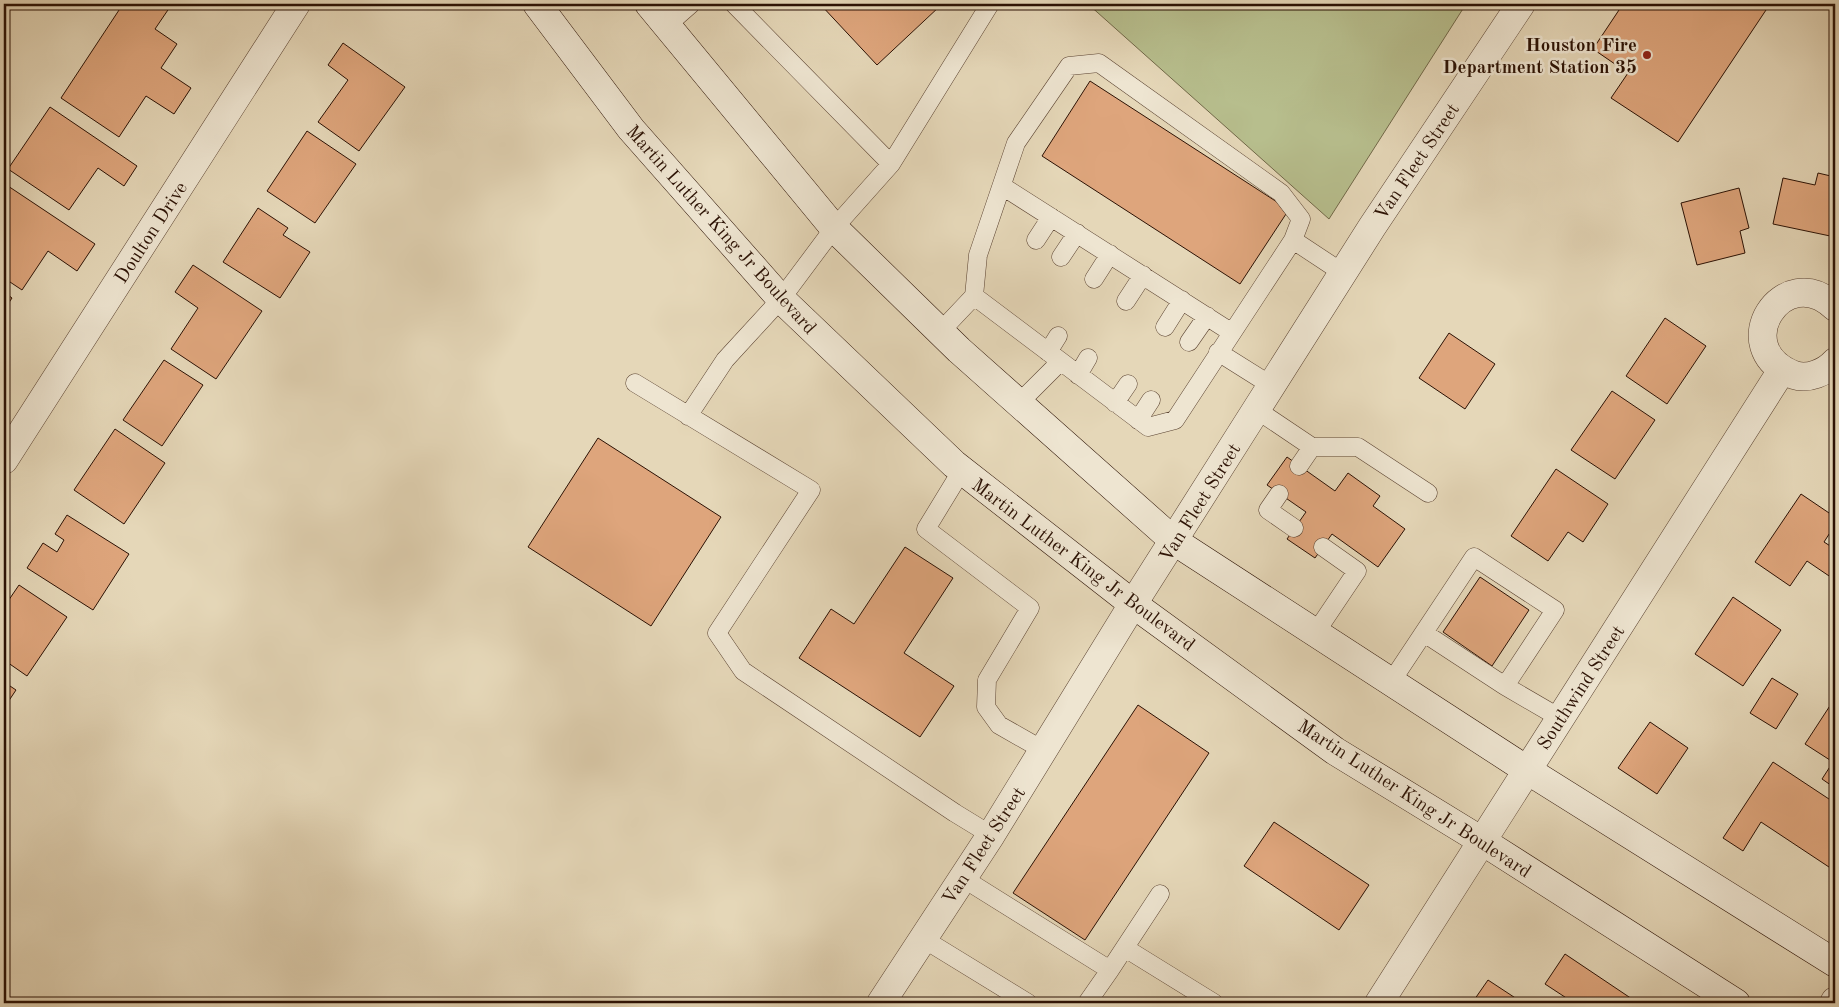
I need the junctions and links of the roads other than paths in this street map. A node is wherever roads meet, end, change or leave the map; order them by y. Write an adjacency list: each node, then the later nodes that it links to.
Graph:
1 (296, 4): 48 (main road, Doulton Drive)
2 (537, 4): 22 (main road, Martin Luther King Jr Boulevard)
3 (649, 4): 8 (main road)
4 (691, 4): 8 (lane)
5 (734, 4): 9 (lane)
6 (990, 4): 9 (lane)
7 (1520, 4): 18 (main road, Van Fleet Street)
8 (666, 26): 12 (main road)
9 (891, 164): 12 (lane)
10 (1002, 186): 11 (lane); 15 (lane); 21 (lane)
11 (1051, 216): 13 (lane); 14 (lane)
12 (834, 228): 22 (lane); 28 (main road)
13 (1077, 233): 16 (lane); 17 (lane)
14 (1036, 240)
15 (1293, 240): 18 (lane); 29 (lane)
16 (1110, 254): 19 (lane); 20 (lane)
17 (1062, 257)
18 (1344, 273): 40 (main road, Van Fleet Street)
19 (1143, 275): 23 (lane); 24 (lane)
20 (1094, 279)
21 (974, 296): 28 (lane); 33 (lane)
22 (781, 299): 45 (lane); 50 (main road, Martin Luther King Jr Boulevard)
23 (1182, 300): 26 (lane); 27 (lane)
24 (1126, 301)
25 (1835, 307): 36 (main road)
26 (1206, 316): 29 (lane); 31 (lane)
27 (1164, 327)
28 (940, 332): 42 (main road)
29 (1231, 332): 32 (lane)
30 (1058, 336): 33 (lane)
31 (1190, 342)
32 (1218, 352): 40 (lane); 46 (lane)
33 (1054, 357): 37 (lane); 42 (lane)
34 (1088, 358): 37 (lane)
35 (1835, 362): 36 (main road)
36 (1782, 370): 61 (main road, Southwind Street)
37 (1078, 375): 43 (lane)
38 (635, 383): 45 (lane)
39 (1128, 384): 43 (lane)
40 (1272, 386): 44 (main road, Van Fleet Street)
41 (1151, 400): 46 (lane)
42 (1019, 403): 54 (main road)
43 (1116, 403): 46 (lane)
44 (1257, 410): 47 (lane); 54 (main road, Van Fleet Street)
45 (688, 416): 64 (lane)
46 (1138, 420)
47 (1312, 447): 49 (lane); 51 (lane)
48 (4, 460)
49 (1299, 466)
50 (962, 470): 56 (main road, Martin Luther King Jr Boulevard); 62 (lane)
51 (1428, 493)
52 (1279, 494): 53 (lane)
53 (1294, 528)
54 (1174, 541): 56 (main road, Van Fleet Street); 57 (main road)
55 (1323, 547): 57 (lane)
56 (1133, 604): 62 (main road, Van Fleet Street); 65 (main road, Martin Luther King Jr Boulevard)
57 (1316, 632): 59 (main road)
58 (1424, 633): 59 (lane); 60 (lane); 60 (lane)
59 (1391, 682): 63 (main road)
60 (1506, 686): 61 (lane)
61 (1560, 718): 63 (main road, Southwind Street)
62 (1043, 750): 64 (main road, Van Fleet Street)
63 (1527, 770): 65 (main road, Southwind Street); 70 (main road)
64 (991, 835): 66 (main road, Van Fleet Street)
65 (1482, 841): 76 (main road, Southwind Street); 77 (main road, Martin Luther King Jr Boulevard)
66 (961, 877): 68 (main road, Van Fleet Street); 71 (lane)
67 (1160, 894): 69 (lane)
68 (922, 938): 72 (main road, Van Fleet Street); 73 (lane)
69 (1125, 948): 71 (lane); 75 (lane)
70 (1835, 963)
71 (1110, 970): 74 (lane)
72 (880, 1003)
73 (1028, 1003)
74 (1087, 1003)
75 (1214, 1003)
76 (1379, 1003)
77 (1736, 1003)

